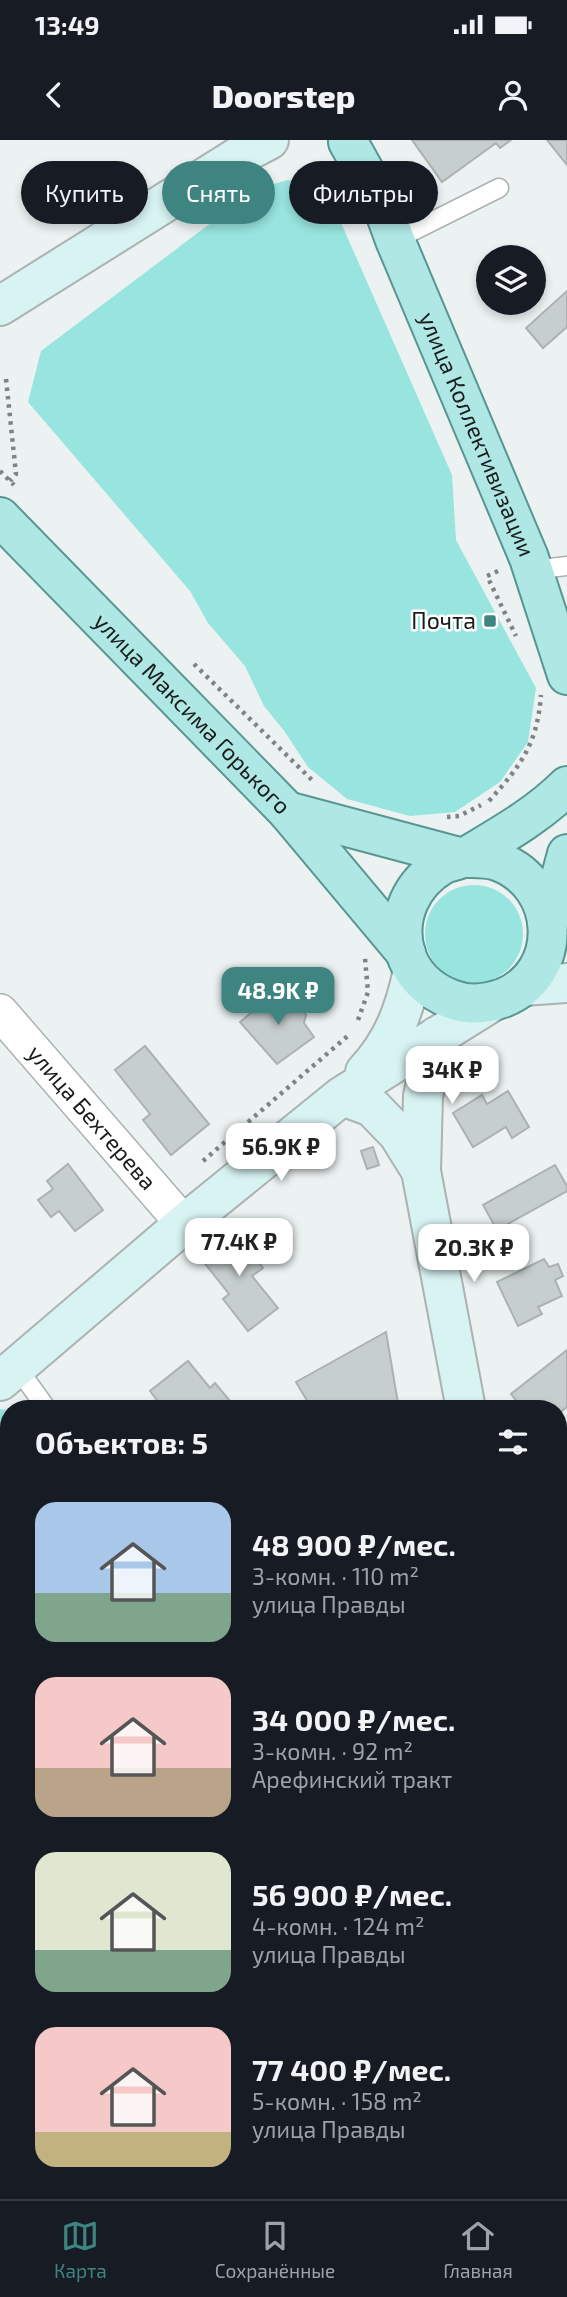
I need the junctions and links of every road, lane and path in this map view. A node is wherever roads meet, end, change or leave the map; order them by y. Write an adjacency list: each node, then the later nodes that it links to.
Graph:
1 (268, 140): 5 (street)
2 (355, 141): 4 (main road, улица Коллективизации)
3 (499, 188): 4 (lane)
4 (395, 240): 8 (main road, улица Коллективизации)
5 (0, 306)
6 (6, 379): 7 (path)
7 (5, 499): 13 (main road, улица Максима Горького)
8 (550, 568): 11 (main road, улица Коллективизации)
9 (487, 576): 10 (path)
10 (522, 647)
11 (554, 682): 14 (path)
12 (567, 786): 16 (main road)
13 (286, 811): 16 (main road, улица Максима Горького); 19 (main road, улица Максима Горького)
14 (445, 817)
15 (567, 854): 17 (main road)
16 (463, 858): 17 (main road); 19 (main road)
17 (554, 940): 21 (main road)
18 (365, 956): 23 (path)
19 (409, 961): 21 (main road); 26 (street)
20 (567, 983): 21 (street)
21 (508, 994): 25 (street)
22 (0, 1012): 29 (street, улица Бехтерева)
23 (357, 1021)
24 (352, 1032): 27 (path)
25 (437, 1036): 26 (street); 28 (street)
26 (342, 1096): 28 (street); 29 (street)
27 (202, 1162)
28 (421, 1171): 32 (street)
29 (184, 1224): 30 (street)
30 (8, 1374): 31 (lane)
31 (37, 1400)
32 (464, 1400)

